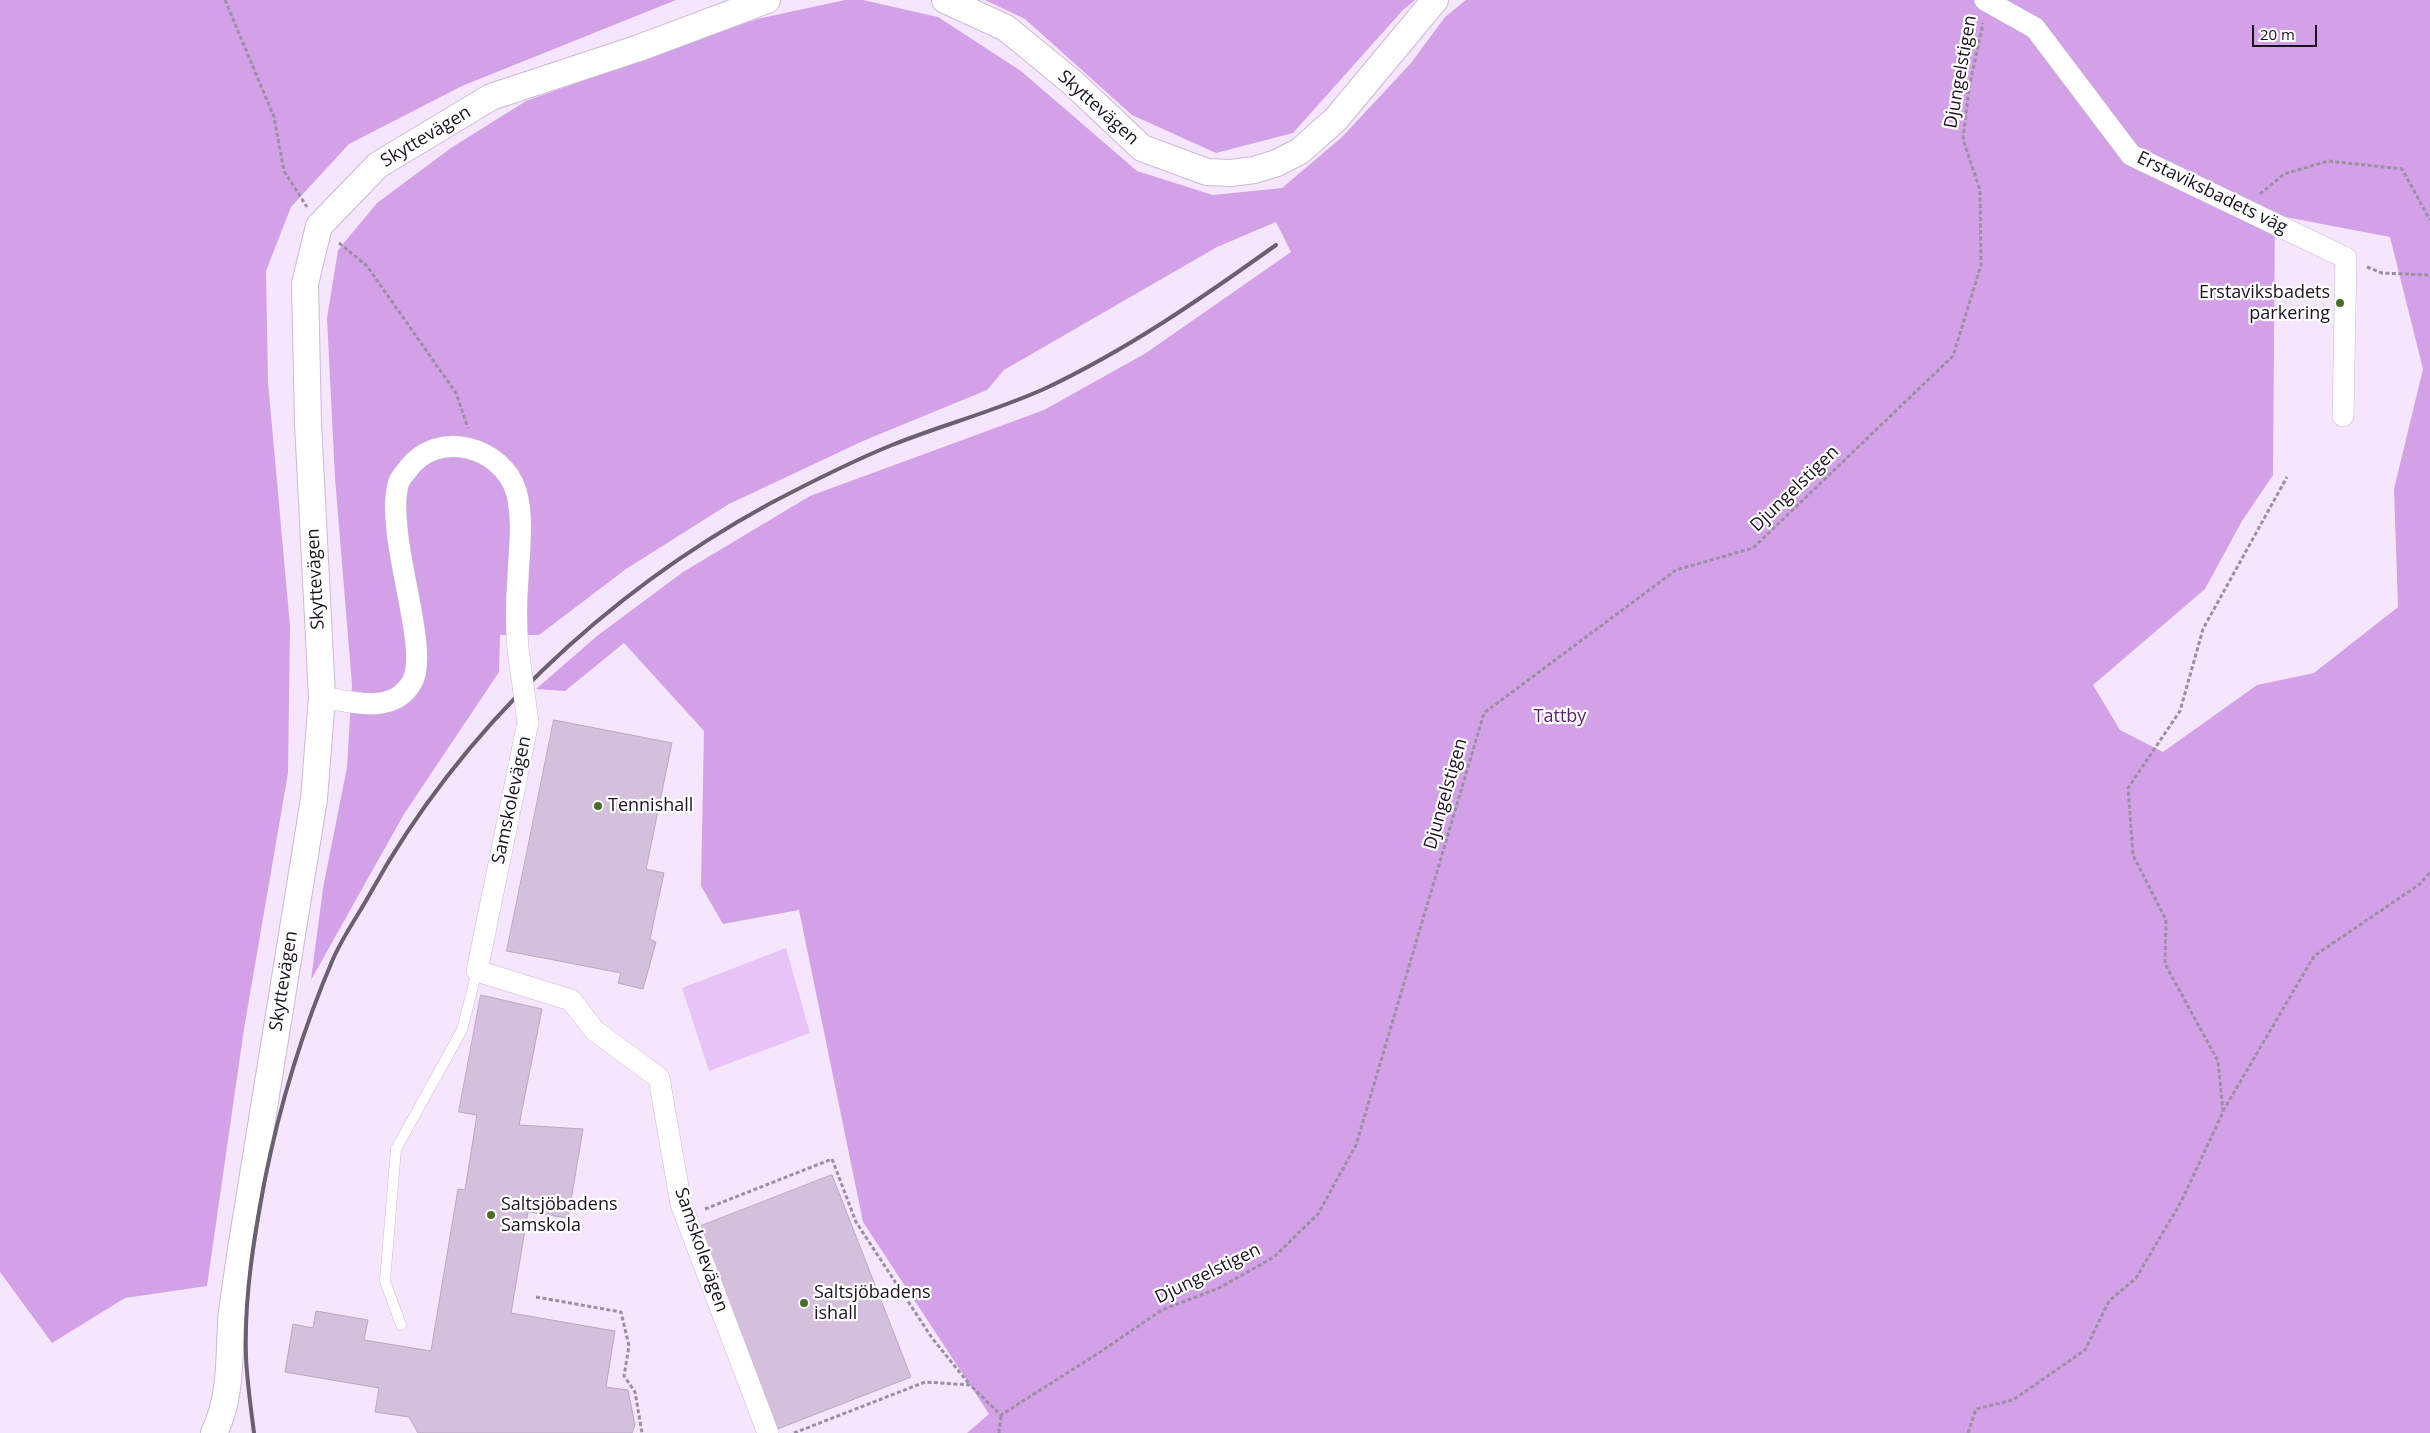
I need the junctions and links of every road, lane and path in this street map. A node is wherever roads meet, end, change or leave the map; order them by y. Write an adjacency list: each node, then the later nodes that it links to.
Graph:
1 (767, 0): 11 (street, Skyttevägen)
2 (945, 0): 3 (street, Skyttevägen)
3 (1435, 0)
4 (1986, 1): 5 (street, Erstaviksbadets väg); 19 (path, Djungelstigen)
5 (2242, 208): 6 (path); 7 (street, Erstaviksbadets väg)
6 (2430, 220)
7 (2346, 258): 8 (path); 9 (street)
8 (2430, 275)
9 (2343, 416)
10 (2287, 477): 14 (path)
11 (322, 697): 13 (street, Samskolevägen, bridge); 20 (street, Skyttevägen)
12 (2430, 872): 14 (path)
13 (477, 971): 15 (street, Samskolevägen); 17 (lane)
14 (2223, 1112): 25 (path)
15 (686, 1216): 18 (path); 22 (street, Samskolevägen)
16 (536, 1297): 21 (path)
17 (401, 1326)
18 (970, 1386): 19 (path); 23 (path)
19 (1001, 1415): 24 (path)
20 (214, 1433)
21 (642, 1433)
22 (768, 1433)
23 (794, 1433)
24 (999, 1433)
25 (1968, 1433)

